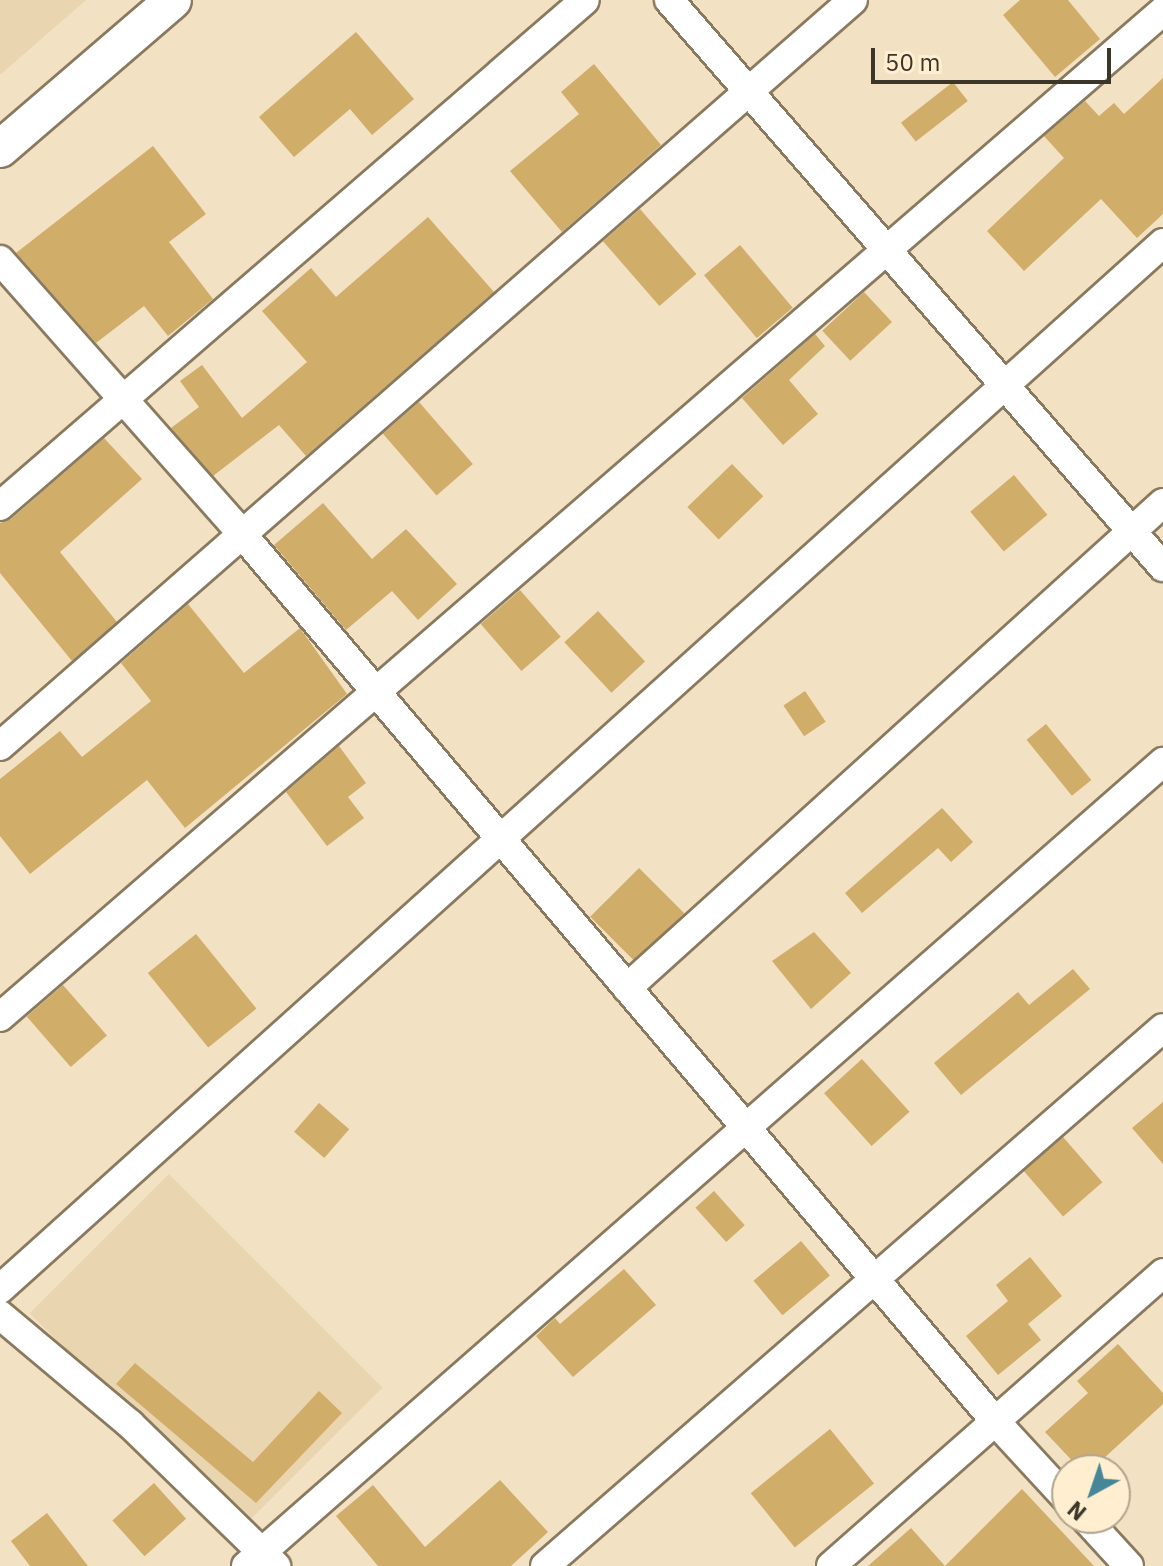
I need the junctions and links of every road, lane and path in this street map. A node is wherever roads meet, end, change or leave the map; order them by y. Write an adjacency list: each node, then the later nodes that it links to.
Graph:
1 (173, 0): 7 (street)
2 (585, 0): 12 (street)
3 (669, 0): 6 (street)
4 (853, 0): 6 (street)
5 (1163, 11): 9 (street)
6 (749, 91): 9 (street); 16 (street)
7 (0, 149)
8 (1163, 243): 11 (street)
9 (884, 249): 11 (street); 18 (street)
10 (0, 260): 12 (street)
11 (1003, 383): 15 (street); 21 (street)
12 (124, 398): 14 (street); 16 (street)
13 (1163, 503): 15 (street)
14 (0, 506)
15 (1131, 530): 17 (street); 22 (street)
16 (242, 534): 18 (street); 19 (street)
17 (1163, 567)
18 (377, 694): 21 (street); 23 (street)
19 (0, 746)
20 (1163, 762): 25 (street)
21 (500, 838): 22 (street); 28 (street)
22 (627, 988): 25 (street)
23 (0, 1017)
24 (1162, 1030): 27 (street)
25 (746, 1128): 27 (street); 33 (street)
26 (1163, 1273): 30 (street)
27 (874, 1279): 30 (street); 34 (street)
28 (3, 1281)
29 (0, 1315): 33 (street)
30 (995, 1421): 31 (street); 35 (street)
31 (1051, 1482)
32 (1100, 1534): 36 (street)
33 (261, 1561)
34 (545, 1566)
35 (831, 1566)
36 (1129, 1566)

